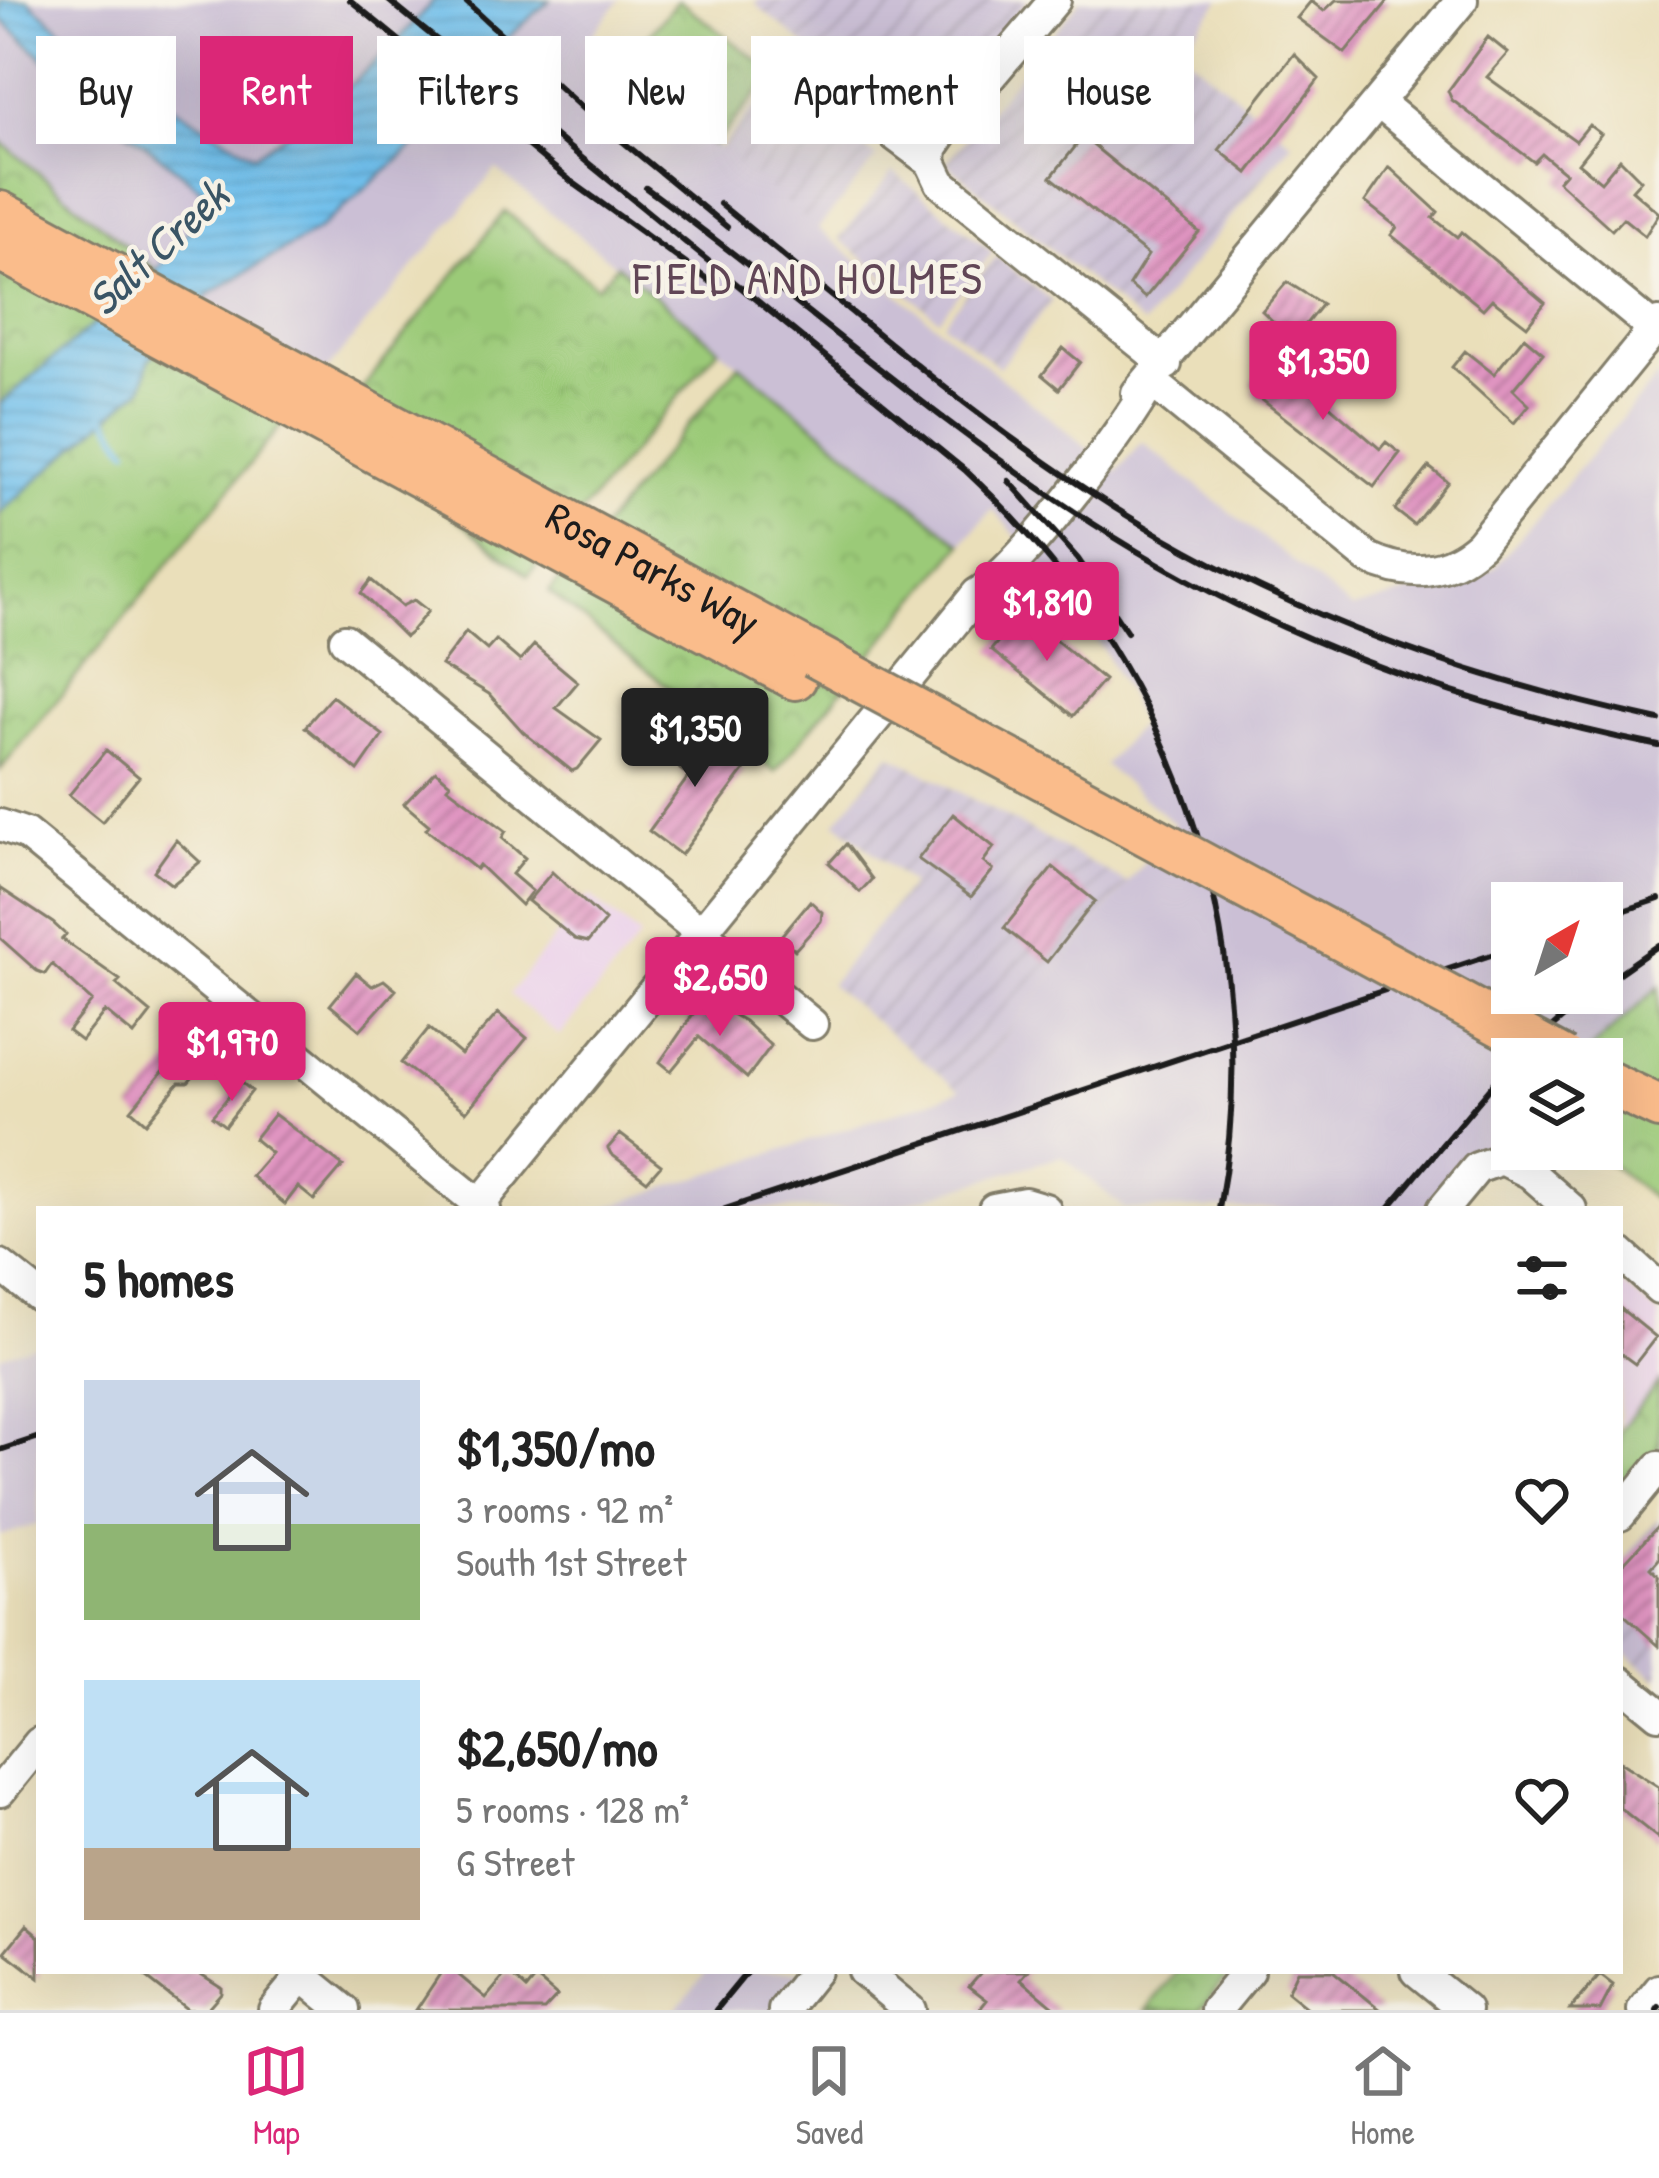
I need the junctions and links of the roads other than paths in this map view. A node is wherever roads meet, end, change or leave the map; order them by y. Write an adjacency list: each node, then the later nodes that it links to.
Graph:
1 (1055, 0): 5 (street)
2 (1462, 0): 3 (street)
3 (1378, 102): 7 (street); 8 (street)
4 (907, 144): 5 (street)
5 (931, 162): 8 (street)
6 (3, 226): 10 (highway, Rosa Parks Way)
7 (1656, 326): 8 (street)
8 (1158, 372): 12 (street)
9 (345, 640): 12 (street)
10 (805, 666): 14 (highway, Rosa Parks Way, bridge); 15 (highway, Rosa Parks Way)
11 (1, 825): 20 (street)
12 (701, 932): 13 (street); 21 (street)
13 (812, 1024)
14 (1523, 1038)
15 (1491, 1052)
16 (1623, 1089): 17 (highway)
17 (1659, 1107)
18 (1623, 1121): 19 (highway)
19 (1659, 1138)
20 (482, 1206)
21 (484, 1206)
22 (1005, 1206): 23 (street)
23 (1036, 1206)
24 (1445, 1206): 25 (street)
25 (1567, 1206)
26 (1623, 1256): 28 (street)
27 (0, 1265): 29 (street)
28 (1659, 1288)
29 (36, 1294)
30 (1659, 1467): 31 (street)
31 (1623, 1511)
32 (1623, 1684): 33 (street)
33 (1659, 1714)
34 (300, 1974): 41 (street)
35 (303, 1974): 42 (street)
36 (813, 1974): 43 (street)
37 (867, 1974): 44 (street)
38 (1246, 1974): 45 (street)
39 (1421, 1974): 46 (street)
40 (1659, 1990): 47 (street)
41 (274, 2010)
42 (344, 2010)
43 (784, 2010)
44 (910, 2010)
45 (1216, 2010)
46 (1465, 2010)
47 (1642, 2010)

